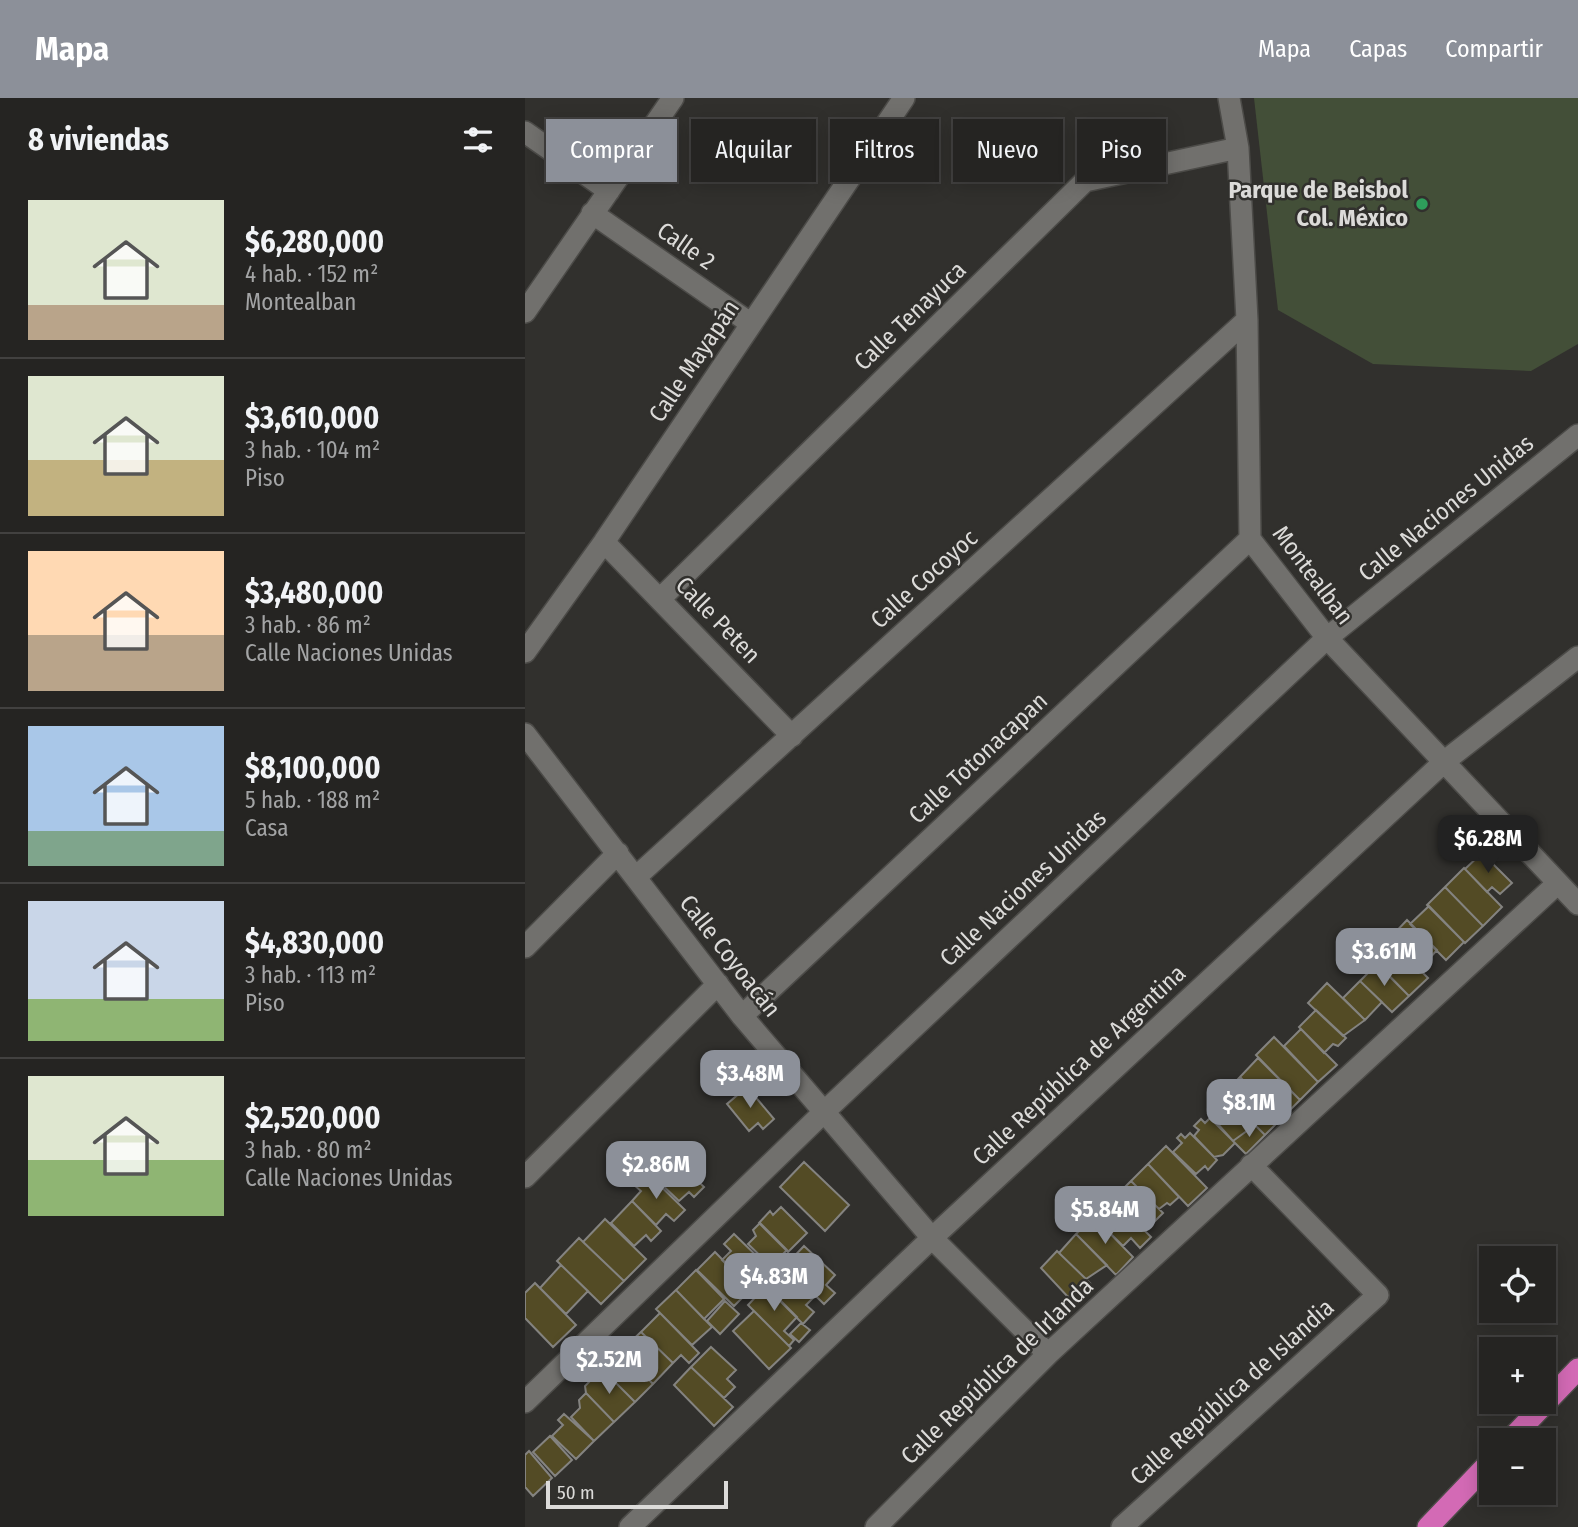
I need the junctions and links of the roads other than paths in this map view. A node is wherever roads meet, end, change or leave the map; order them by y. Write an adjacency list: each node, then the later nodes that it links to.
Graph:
1 (673, 98): 6 (street)
2 (904, 98): 10 (street, Calle Mayapán)
3 (1229, 98): 5 (street, Montealban)
4 (525, 132): 6 (street)
5 (1238, 148): 9 (street, Montealban); 14 (street, Calle Tenayuca)
6 (609, 191): 7 (street)
7 (592, 213): 8 (street); 10 (street, Calle 2)
8 (525, 312)
9 (1247, 320): 12 (street, Montealban); 19 (street, Calle Cocoyoc)
10 (751, 323): 13 (street, Calle Mayapán)
11 (1578, 435): 15 (street, Calle Naciones Unidas)
12 (1250, 539): 15 (street, Montealban); 27 (street, Calle Totonacapan)
13 (604, 542): 14 (street, Calle Peten); 16 (street, Calle Mayapán)
14 (661, 598): 19 (street, Calle Peten)
15 (1327, 638): 20 (street, Montealban); 28 (street, Calle Naciones Unidas)
16 (525, 652)
17 (1578, 657): 20 (street, Calle República de Argentina)
18 (525, 734): 21 (street, Calle Coyoacán)
19 (792, 736): 22 (street, Calle Cocoyoc)
20 (1445, 761): 23 (street, Montealban); 31 (street, Calle República de Argentina)
21 (618, 853): 22 (street, Calle Coyoacán); 25 (street)
22 (636, 877): 26 (street, Calle Coyoacán)
23 (1558, 883): 24 (street, Montealban); 29 (street, Calle República de Irlanda)
24 (1578, 904)
25 (525, 947)
26 (718, 984): 27 (street, Calle Coyoacán); 30 (street)
27 (742, 1016): 28 (street, Calle Coyoacán)
28 (824, 1112): 31 (street, Calle Coyoacán); 34 (street, Calle Naciones Unidas)
29 (1251, 1165): 32 (street, Calle República de Irlanda); 39 (street, Calle República de Islandia)
30 (525, 1177)
31 (932, 1238): 32 (street, Calle Coyoacán); 37 (street, Calle República de Argentina)
32 (1048, 1354): 38 (street, Calle República de Irlanda)
33 (1578, 1369): 35 (highway)
34 (525, 1402)
35 (1521, 1428)
36 (1479, 1474): 40 (highway)
37 (630, 1527)
38 (876, 1527)
39 (1122, 1527)
40 (1428, 1527)

